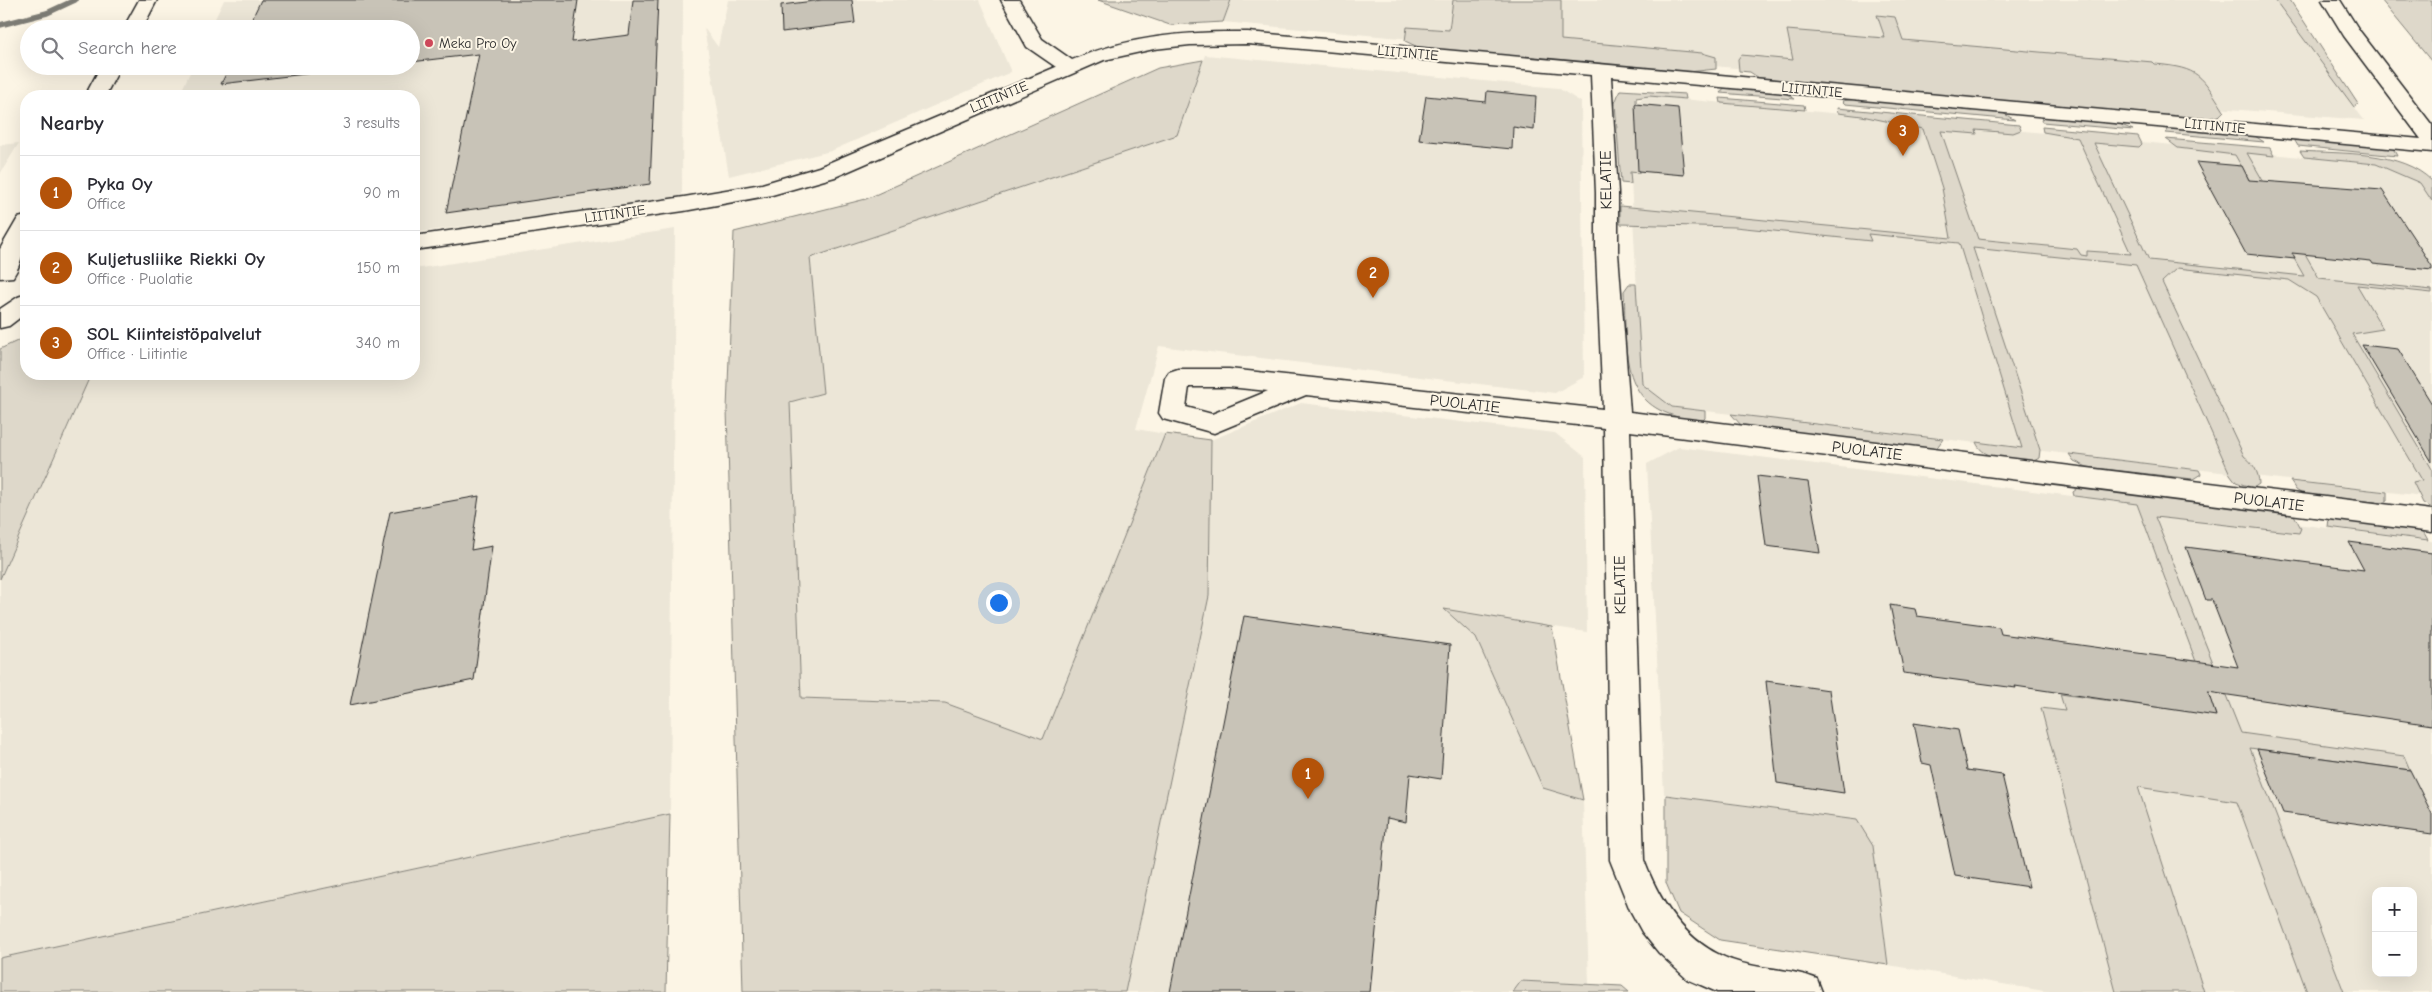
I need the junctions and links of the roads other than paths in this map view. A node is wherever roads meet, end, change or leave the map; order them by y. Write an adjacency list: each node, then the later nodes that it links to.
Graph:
1 (148, 0): 4 (street)
2 (1010, 0): 5 (street)
3 (2331, 0): 9 (street)
4 (137, 20)
5 (1069, 67): 6 (street, LIITINTIE); 12 (street, LIITINTIE)
6 (1601, 70): 10 (street, LIITINTIE); 17 (street, KELATIE)
7 (106, 75): 8 (street)
8 (98, 90)
9 (2432, 139)
10 (2432, 146)
11 (20, 234): 13 (street)
12 (420, 242)
13 (11, 273)
14 (20, 306): 15 (street)
15 (0, 320)
16 (1301, 387): 17 (street, PUOLATIE)
17 (1617, 420): 18 (street, PUOLATIE); 19 (street, KELATIE)
18 (2432, 521)
19 (1804, 992)

